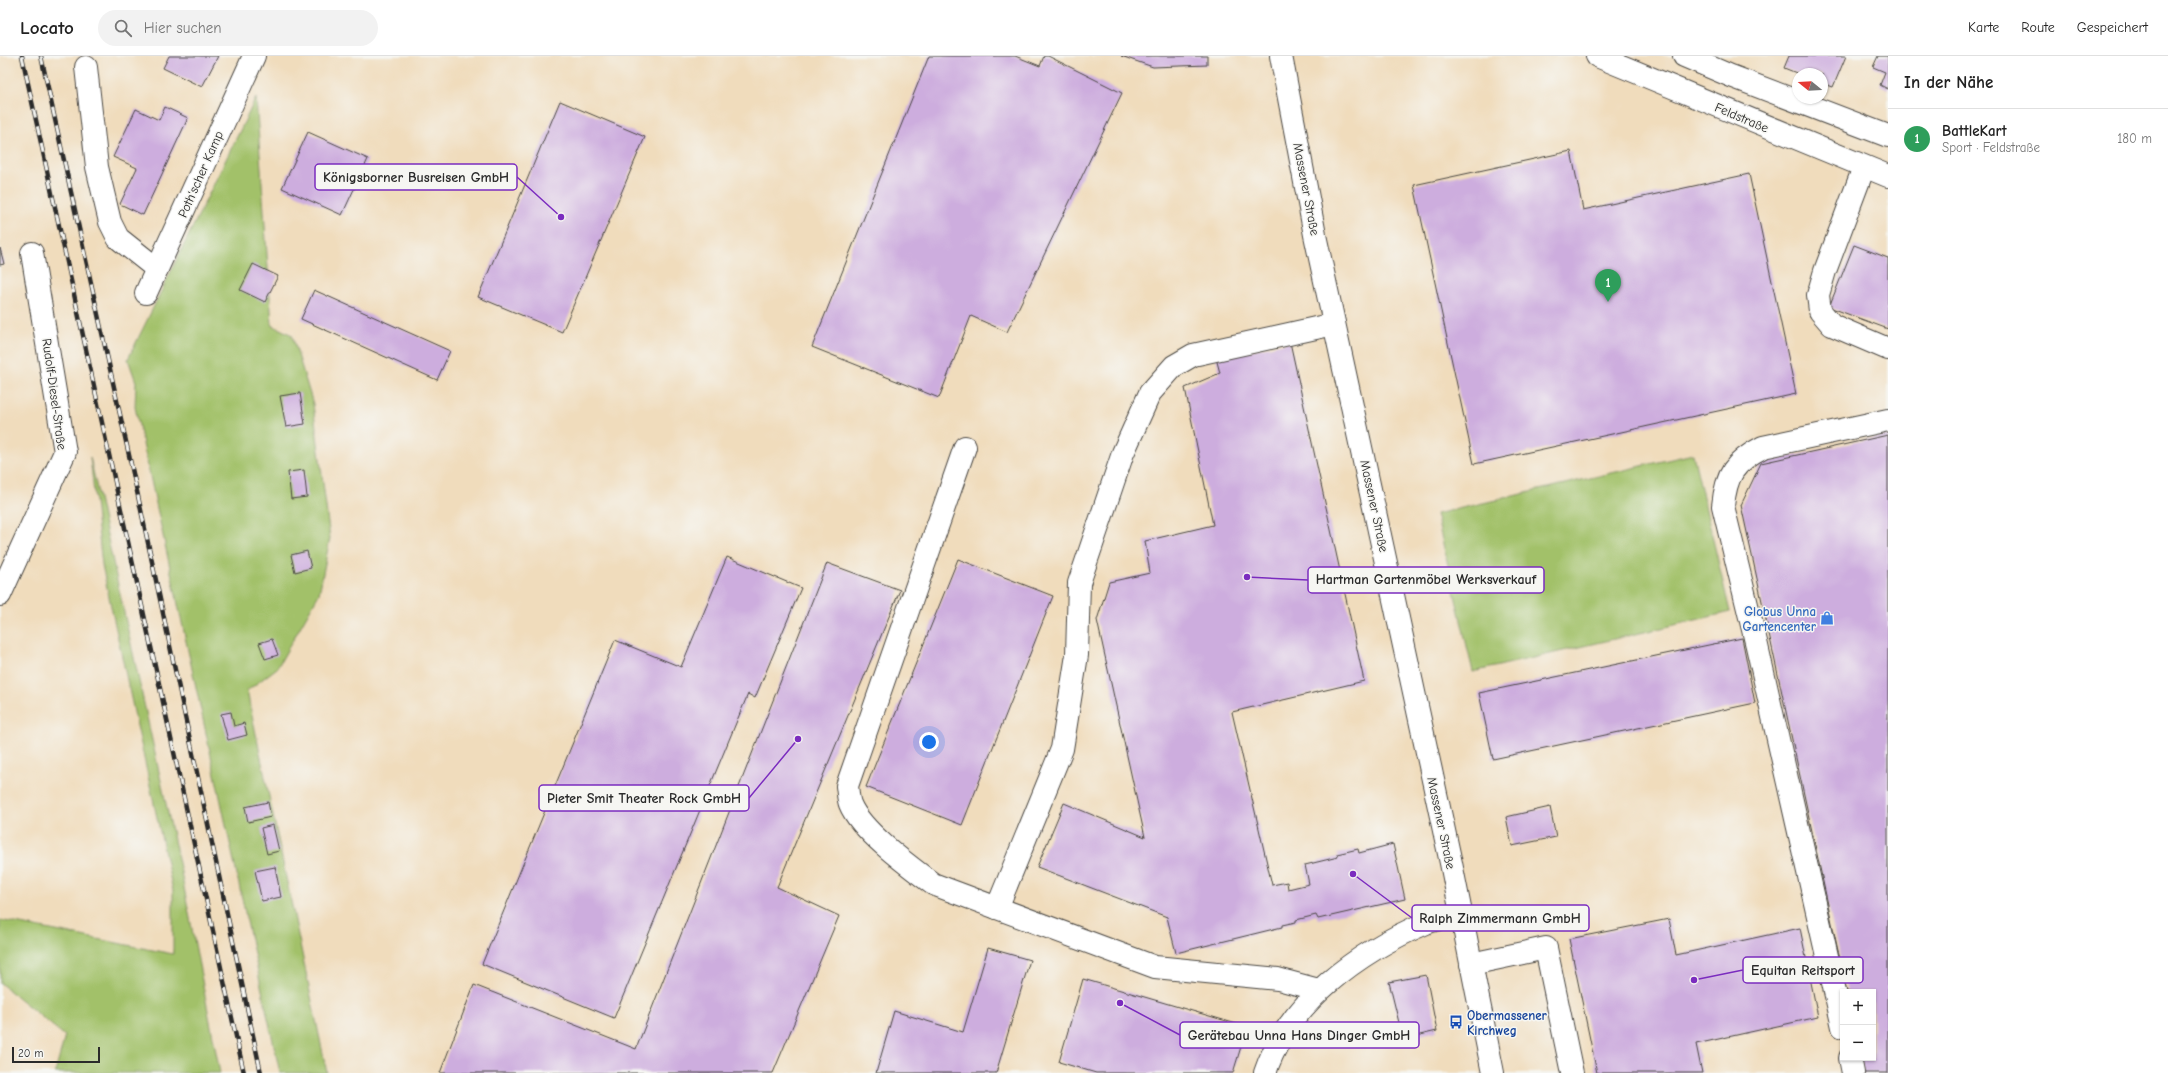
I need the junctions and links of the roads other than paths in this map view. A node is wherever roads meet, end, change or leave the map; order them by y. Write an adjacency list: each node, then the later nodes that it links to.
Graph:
1 (254, 56): 10 (main road, Poth'scher Kamp)
2 (1281, 56): 12 (main road, Massener Straße)
3 (1597, 56): 7 (main road, Feldstraße)
4 (1684, 56): 6 (main road)
5 (86, 67): 10 (main road)
6 (1888, 136)
7 (1864, 167): 8 (main road, Feldstraße); 13 (main road)
8 (1888, 176)
9 (32, 253): 16 (main road, Rudolf-Diesel-Straße)
10 (157, 269): 11 (main road, Poth'scher Kamp)
11 (146, 293)
12 (1334, 324): 17 (main road); 18 (main road, Massener Straße)
13 (1888, 349)
14 (1888, 420): 21 (main road)
15 (965, 447): 17 (main road)
16 (0, 594)
17 (997, 908): 20 (main road)
18 (1462, 915): 19 (main road, Massener Straße); 20 (main road)
19 (1471, 964): 24 (main road, Massener Straße); 25 (main road)
20 (1319, 990): 23 (main road)
21 (1843, 1025)
22 (1851, 1061): 26 (main road)
23 (1265, 1073)
24 (1493, 1073)
25 (1572, 1073)
26 (1853, 1073)

